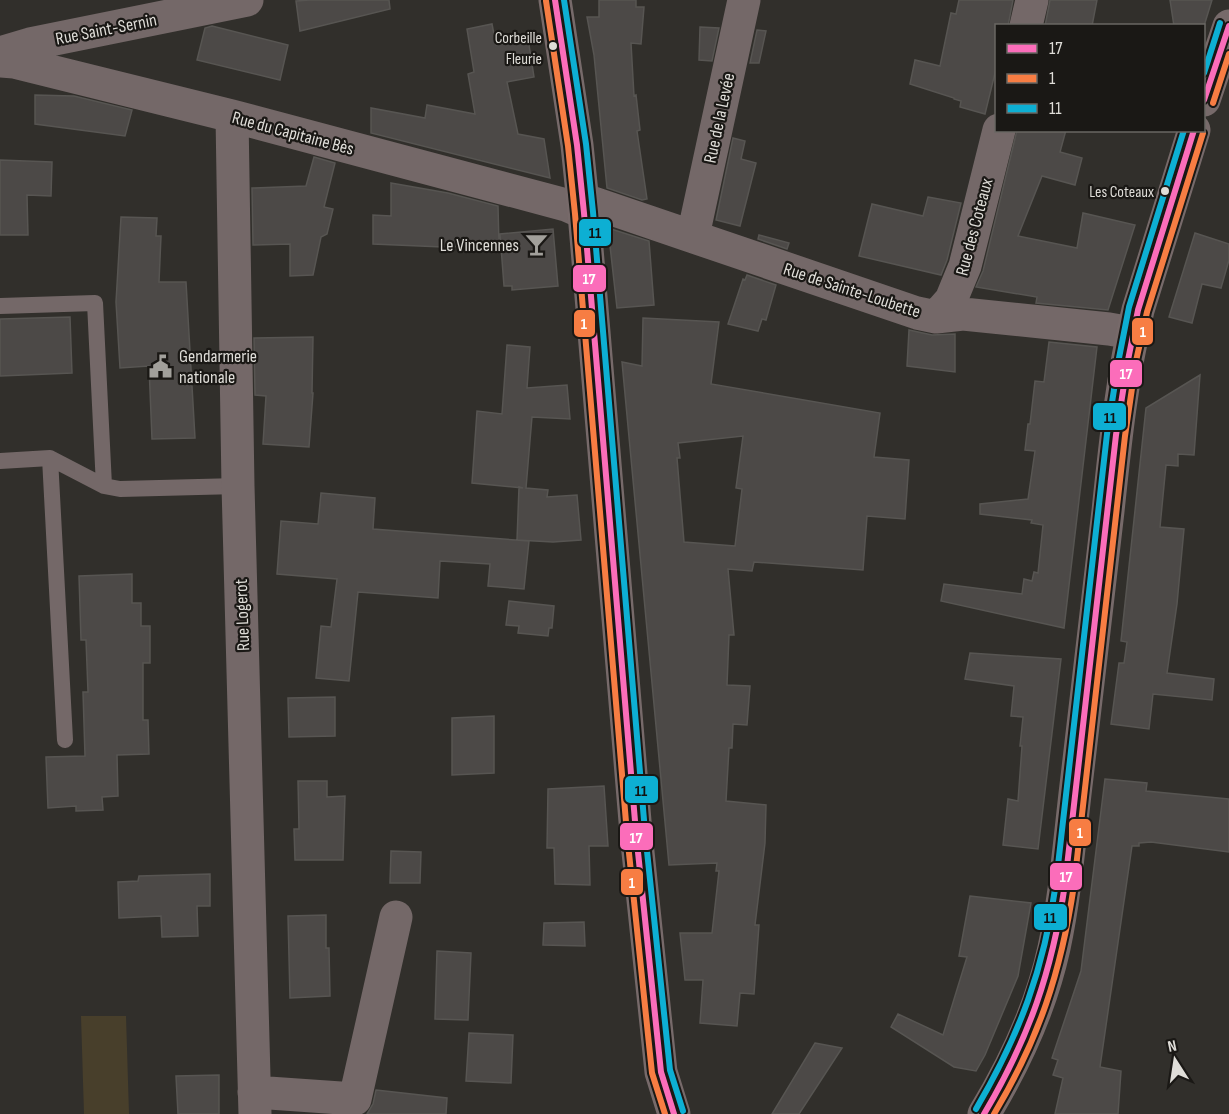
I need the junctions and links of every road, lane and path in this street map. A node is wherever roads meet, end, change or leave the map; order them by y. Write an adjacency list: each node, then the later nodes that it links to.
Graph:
1 (247, 0): 7 (street, Rue Saint-Sernin)
2 (555, 0): 13 (main road)
3 (744, 0): 14 (street, Rue de la Levée)
4 (1032, 0): 5 (street)
5 (1026, 24)
6 (1229, 26): 9 (main road)
7 (0, 53)
8 (0, 62): 10 (street, Rue du Capitaine Bès)
9 (1205, 94)
10 (232, 116): 13 (street, Rue du Capitaine Bès); 21 (street, Rue Logerot)
11 (998, 132): 16 (street, Rue des Coteaux)
12 (1193, 132): 17 (main road)
13 (583, 206): 14 (street, Rue de Sainte-Loubette); 25 (main road)
14 (693, 236): 16 (street, Rue de Sainte-Loubette)
15 (0, 306): 20 (lane)
16 (936, 317): 17 (street, Rue de Sainte-Loubette)
17 (1132, 333): 26 (main road)
18 (50, 458): 19 (lane); 20 (lane); 22 (lane)
19 (0, 461)
20 (104, 486): 21 (lane)
21 (238, 486): 24 (street, Rue Logerot)
22 (65, 740)
23 (396, 917): 24 (street)
24 (255, 1103)
25 (674, 1114)
26 (984, 1114)

